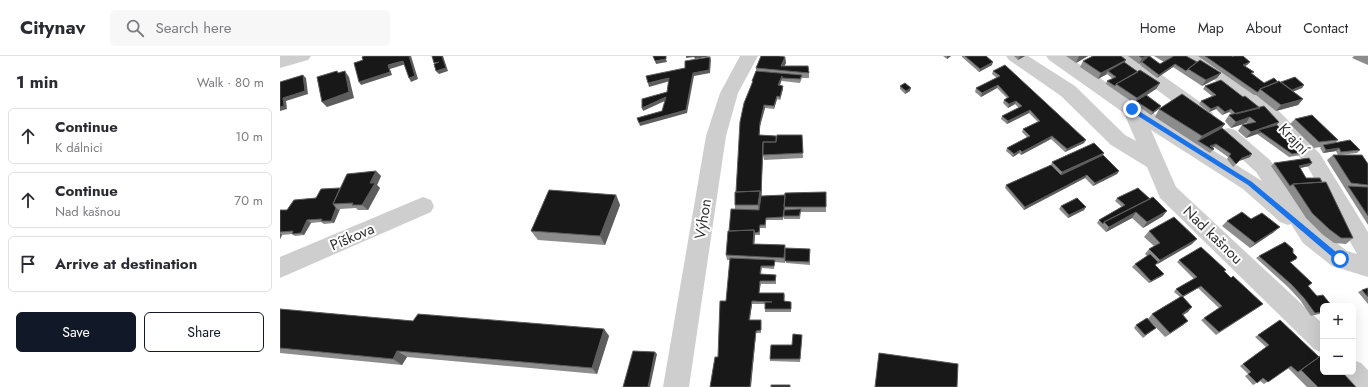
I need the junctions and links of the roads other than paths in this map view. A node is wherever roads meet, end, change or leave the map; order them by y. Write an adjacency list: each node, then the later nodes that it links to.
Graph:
1 (302, 56): 7 (street)
2 (749, 56): 17 (street, Výhon)
3 (1015, 56): 9 (street)
4 (1055, 56): 8 (street)
5 (1123, 56): 11 (street)
6 (1187, 56): 12 (street, Krajní)
7 (280, 62)
8 (1132, 109): 9 (street, Nad kašnou); 11 (street)
9 (1155, 162): 15 (street, Nad kašnou)
10 (423, 206): 14 (street, Píškova)
11 (1311, 236): 13 (street)
12 (1368, 252)
13 (1368, 267)
14 (280, 268)
15 (1321, 339)
16 (1355, 375): 18 (street)
17 (676, 387)
18 (1366, 387)

